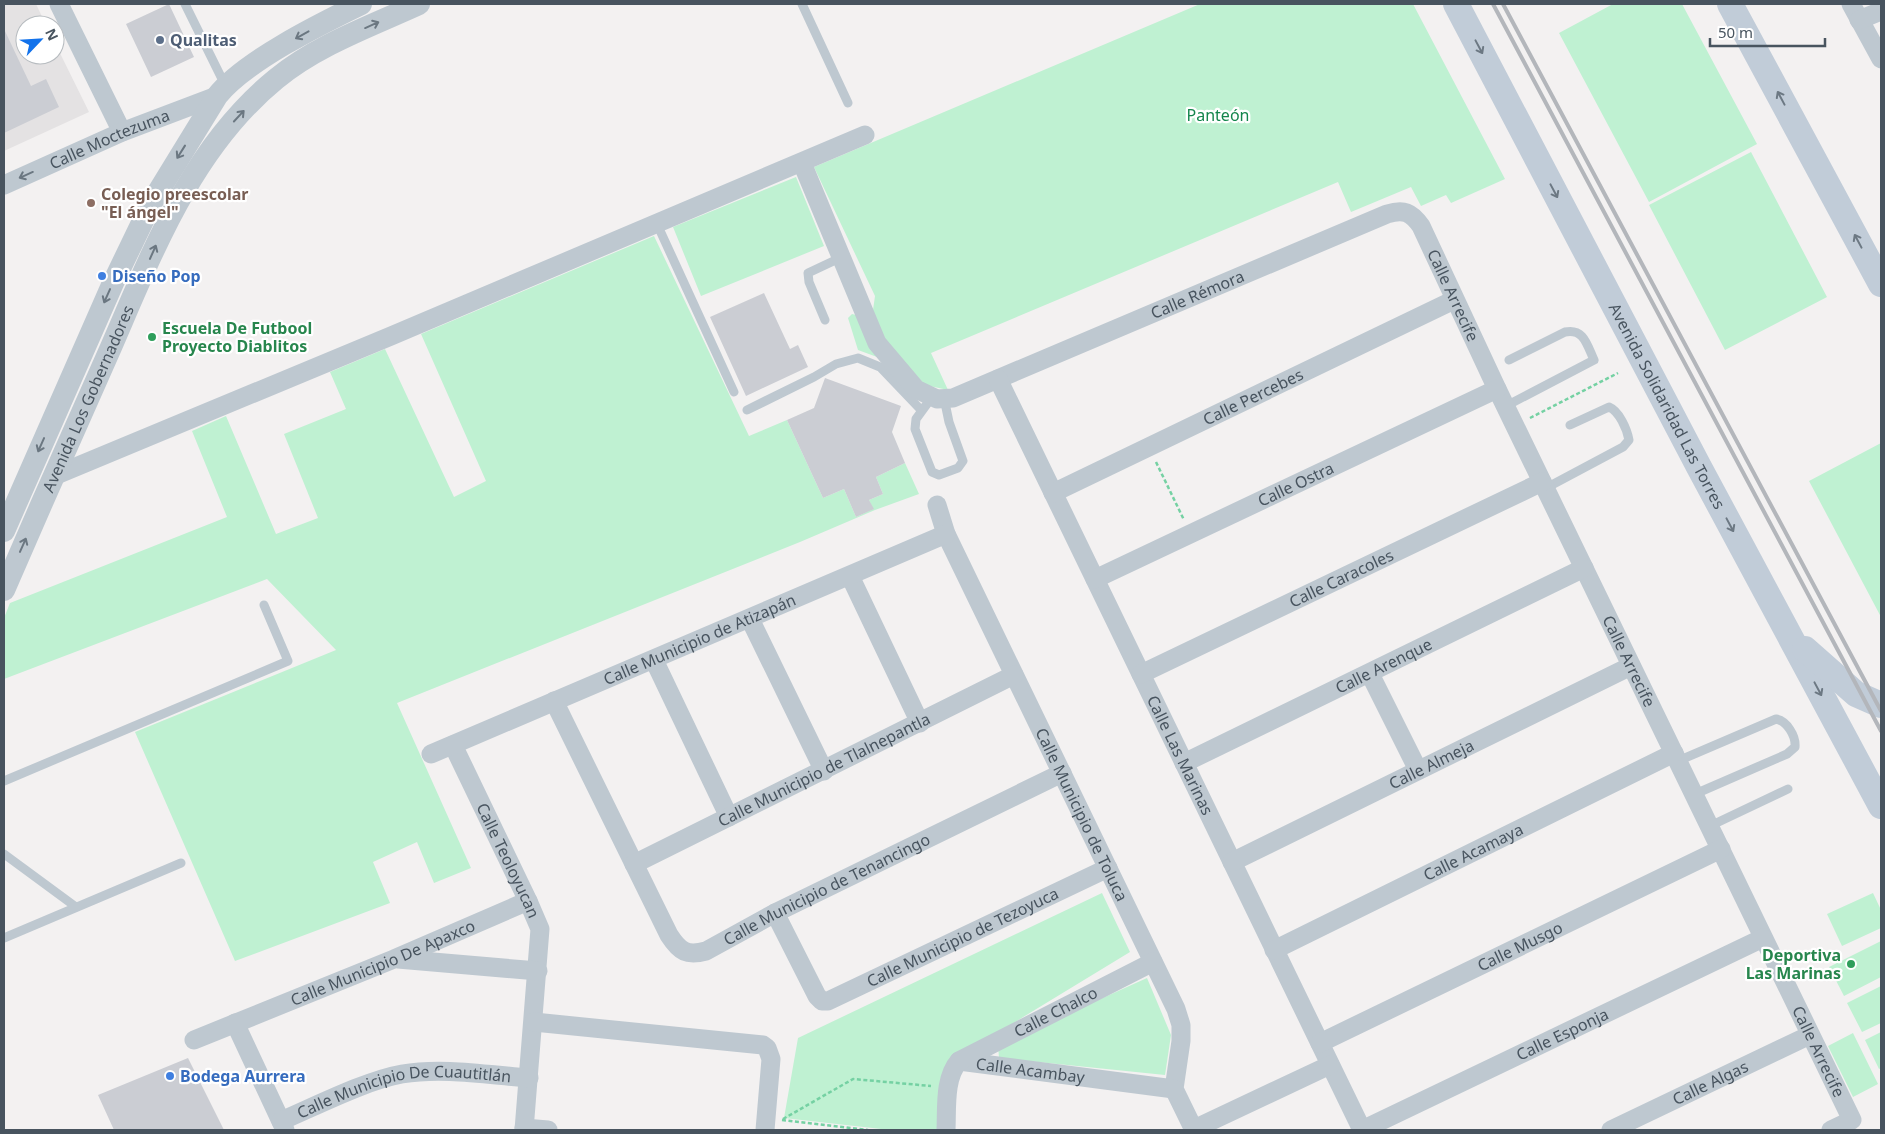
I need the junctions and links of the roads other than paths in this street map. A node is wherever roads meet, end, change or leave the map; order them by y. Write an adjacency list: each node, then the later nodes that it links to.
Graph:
1 (59, 4): 13 (street)
2 (184, 4): 11 (lane)
3 (361, 4): 11 (street, Avenida Los Gobernadores, one-way to 11)
4 (419, 4): 31 (street, Avenida Los Gobernadores, one-way to 4)
5 (802, 4): 12 (lane)
6 (1456, 4): 43 (main road, Avenida Solidaridad Las Torres, one-way to 43)
7 (1730, 4): 20 (main road, one-way to 7)
8 (1881, 11): 9 (street)
9 (1855, 12): 10 (street)
10 (1881, 59)
11 (221, 91): 13 (street, Calle Moctezuma); 35 (street, Avenida Los Gobernadores, one-way to 35)
12 (848, 103)
13 (122, 132): 16 (street, Calle Moctezuma, one-way to 16)
14 (865, 136): 15 (street)
15 (802, 163): 18 (street); 19 (street)
16 (4, 185)
17 (1398, 210): 21 (street, Calle Arrecife); 24 (street, Calle Rémora)
18 (657, 224): 26 (lane); 31 (street)
19 (840, 258): 22 (lane); 27 (street)
20 (1881, 284)
21 (1454, 300): 25 (street, Calle Arrecife); 33 (street, Calle Percebes)
22 (825, 320)
23 (1509, 360): 28 (lane)
24 (998, 378): 27 (street, Calle Rémora); 33 (street, Calle Las Marinas)
25 (1497, 389): 28 (street, Calle Arrecife); 39 (street, Calle Ostra)
26 (734, 392)
27 (933, 402): 27 (lane); 29 (lane)
28 (1506, 406): 32 (street, Calle Arrecife)
29 (747, 410)
30 (1570, 425): 32 (lane)
31 (54, 476): 40 (street, Avenida Los Gobernadores, one-way to 31)
32 (1544, 485): 37 (street, Calle Arrecife); 46 (street, Calle Caracoles)
33 (1053, 493): 39 (street, Calle Las Marinas)
34 (936, 505): 36 (street, Calle Municipio de Toluca)
35 (4, 530)
36 (946, 534): 38 (street, Calle Municipio de Atizapán); 48 (street, Calle Municipio de Toluca)
37 (1584, 568): 45 (street, Calle Arrecife); 47 (street, Calle Arenque)
38 (850, 576): 42 (street, Calle Municipio de Atizapán); 51 (street)
39 (1095, 579): 46 (street, Calle Las Marinas)
40 (4, 590)
41 (264, 605): 59 (lane)
42 (750, 619): 44 (street, Calle Municipio de Atizapán); 56 (street)
43 (1787, 631): 50 (main road); 62 (main road, Avenida Solidaridad Las Torres, one-way to 62)
44 (654, 660): 49 (street, Calle Municipio de Atizapán); 63 (street)
45 (1631, 666): 54 (street, Calle Arrecife); 57 (street, Calle Almeja)
46 (1141, 674): 55 (street, Calle Las Marinas)
47 (1370, 674): 55 (street, Calle Arenque); 57 (street)
48 (1014, 675): 51 (street, Calle Municipio de Tlalnepantla); 58 (street, Calle Municipio de Toluca)
49 (554, 702): 52 (street, Calle Municipio de Atizapán); 69 (street)
50 (1881, 705)
51 (920, 723): 56 (street, Calle Municipio de Tlalnepantla)
52 (453, 745): 53 (street, Calle Municipio de Atizapán); 71 (street, Calle Teoloyucan)
53 (431, 754)
54 (1676, 757): 61 (street, Calle Arrecife); 61 (lane); 76 (street, Calle Acamaya)
55 (1184, 763): 68 (street, Calle Las Marinas)
56 (824, 770): 63 (street, Calle Municipio de Tlalnepantla)
57 (1418, 770): 68 (street, Calle Almeja)
58 (1062, 773): 70 (street, Calle Municipio de Toluca); 73 (street, Calle Municipio de Tenancingo)
59 (4, 781)
60 (1788, 789): 64 (lane)
61 (1695, 794): 64 (street, Calle Arrecife)
62 (1881, 806)
63 (729, 817): 69 (street, Calle Municipio de Tlalnepantla)
64 (1710, 826): 65 (street, Calle Arrecife)
65 (1721, 849): 75 (street, Calle Arrecife); 84 (street, Calle Musgo)
66 (4, 854): 72 (lane)
67 (181, 862): 72 (lane)
68 (1232, 862): 76 (street, Calle Las Marinas)
69 (634, 864): 73 (street, Calle Municipio de Tenancingo)
70 (1108, 868): 73 (street, Calle Municipio de Tezoyuca); 78 (street, Calle Municipio de Toluca)
71 (528, 901): 77 (street, Calle Municipio De Apaxco); 79 (street, Calle Teoloyucan)
72 (76, 907): 74 (lane)
73 (775, 913)
74 (4, 938)
75 (1763, 938): 82 (street, Calle Arrecife); 95 (street, Calle Esponja)
76 (1274, 950): 84 (street, Calle Las Marinas)
77 (394, 959): 79 (street); 81 (street, Calle Municipio De Apaxco)
78 (1153, 962): 85 (street, Calle Chalco); 88 (street, Calle Municipio de Toluca)
79 (538, 971): 80 (street, Calle Teoloyucan)
80 (534, 1022): 87 (street, Calle Teoloyucan); 89 (street)
81 (235, 1023): 83 (street, Calle Municipio De Apaxco); 90 (street)
82 (1810, 1035): 96 (street, Calle Algas); 97 (street, Calle Arrecife)
83 (194, 1040)
84 (1320, 1043): 86 (street, Calle Las Marinas)
85 (959, 1060): 88 (street, Calle Acambay); 93 (street, Calle Acambay)
86 (1330, 1065): 94 (street); 95 (street, Calle Las Marinas)
87 (529, 1078): 90 (street, Calle Municipio De Cuautitlán); 91 (street, Calle Teoloyucan)
88 (1174, 1089): 94 (street)
89 (771, 1122)
90 (283, 1125)
91 (524, 1129): 92 (street)
92 (548, 1130)
93 (946, 1130)
94 (1194, 1130)
95 (1362, 1130)
96 (1611, 1130)
97 (1831, 1130)

